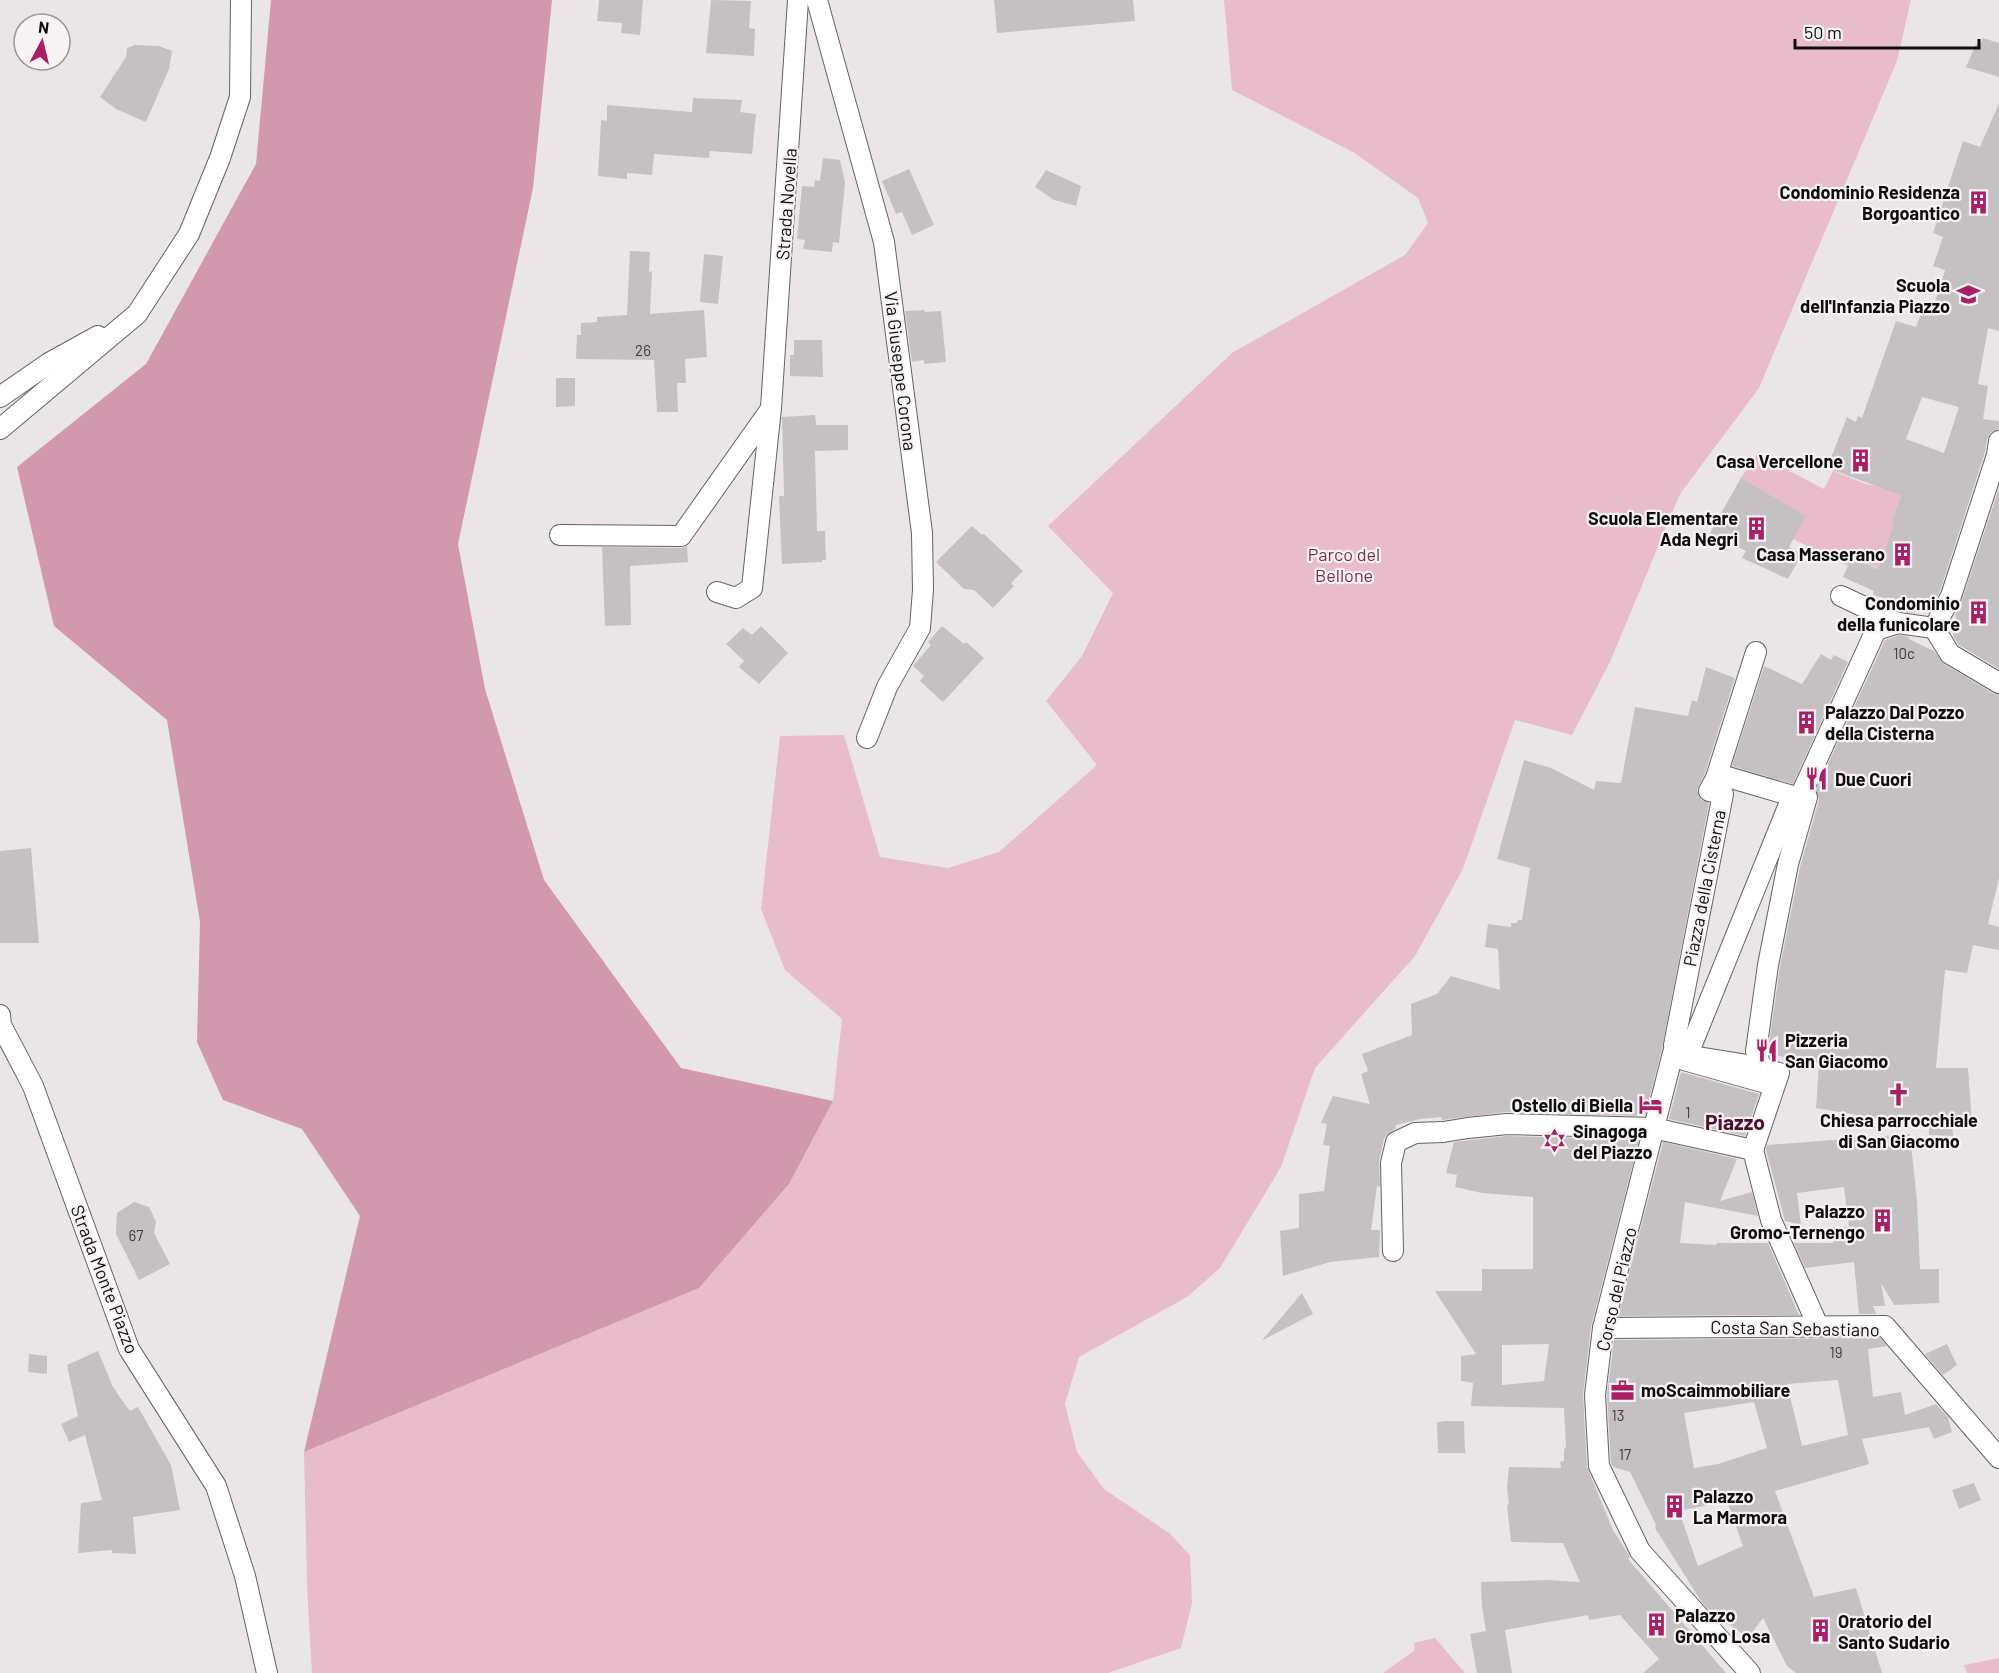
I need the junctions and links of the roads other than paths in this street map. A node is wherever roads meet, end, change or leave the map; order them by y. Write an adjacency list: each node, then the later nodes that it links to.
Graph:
1 (242, 0): 4 (street)
2 (798, 0): 6 (street, Strada Novella)
3 (817, 0): 16 (street, Via Giuseppe Corona)
4 (137, 314): 5 (street); 7 (street)
5 (0, 397)
6 (771, 408): 9 (street); 10 (street, Strada Novella)
7 (0, 429)
8 (1999, 441): 13 (street)
9 (560, 535)
10 (717, 592)
11 (1841, 596): 12 (street)
12 (1898, 623): 13 (street); 18 (street, Piazza della Cisterna)
13 (1934, 628): 15 (street)
14 (1756, 652): 17 (street)
15 (1999, 683)
16 (867, 738)
17 (1716, 778): 18 (street); 20 (street, Piazza della Cisterna)
18 (1794, 802): 20 (street, Piazza della Cisterna); 21 (street)
19 (0, 1015): 28 (street, Strada Monte Piazzo)
20 (1681, 1053): 21 (street); 22 (street, Corso del Piazzo)
21 (1770, 1071): 23 (street)
22 (1653, 1128): 23 (street); 24 (street); 26 (street, Corso del Piazzo)
23 (1754, 1150): 25 (street)
24 (1393, 1251)
25 (1818, 1326): 26 (street, Costa San Sebastiano); 27 (street, Costa San Sebastiano)
26 (1603, 1328): 29 (street, Corso del Piazzo)
27 (1999, 1458)
28 (267, 1673)
29 (1750, 1673)

